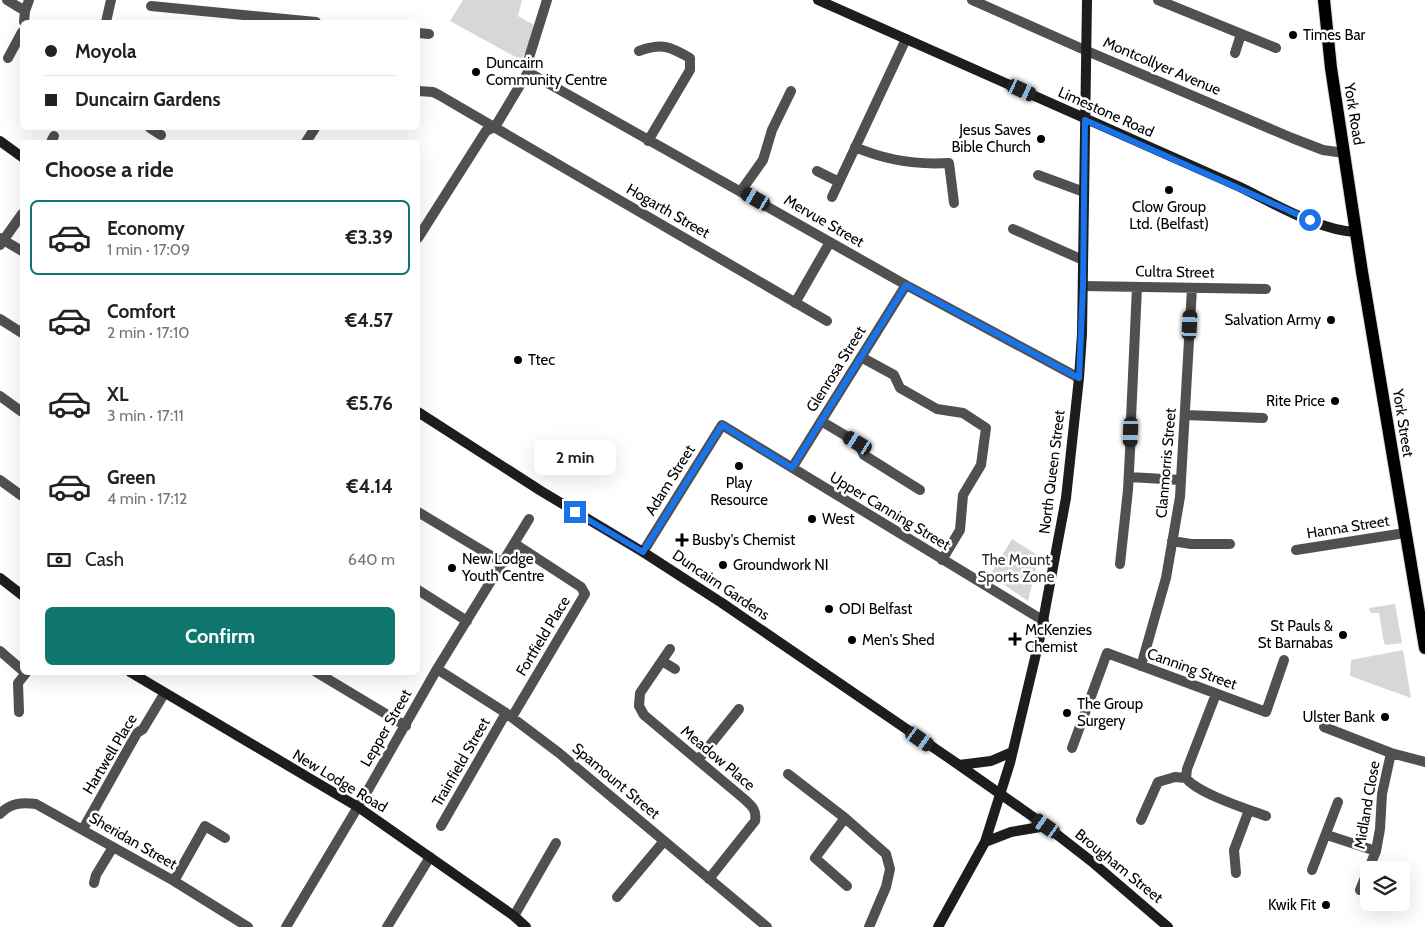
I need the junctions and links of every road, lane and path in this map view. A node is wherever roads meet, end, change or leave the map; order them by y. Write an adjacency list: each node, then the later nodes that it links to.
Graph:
1 (7, 0): 11 (street)
2 (29, 0): 11 (street)
3 (111, 0): 13 (street)
4 (547, 0): 25 (street)
5 (818, 0): 19 (street, Limestone Road)
6 (972, 0): 22 (street, Montcollyer Avenue)
7 (1087, 0): 22 (street, North Queen Street)
8 (1158, 0): 17 (street)
9 (1324, 0): 35 (main road, York Road)
10 (151, 6): 14 (street)
11 (24, 11): 12 (street)
12 (24, 20)
13 (106, 20)
14 (295, 20)
15 (420, 33): 16 (street)
16 (429, 34)
17 (1241, 34): 20 (street); 23 (street)
18 (20, 36): 24 (street)
19 (906, 39): 28 (street, Limestone Road); 34 (street)
20 (1276, 48)
21 (639, 51): 33 (street)
22 (1087, 51): 28 (street, North Queen Street); 35 (street, Montcollyer Avenue)
23 (1236, 53)
24 (8, 58)
25 (528, 72): 29 (street); 33 (street, Mervue Street)
26 (420, 91): 29 (street, Hogarth Street)
27 (791, 91): 40 (street)
28 (1085, 120): 41 (street, North Queen Street); 46 (street, Limestone Road)
29 (495, 127): 47 (street); 57 (street, Hogarth Street)
30 (153, 130): 31 (street)
31 (161, 135)
32 (0, 141): 36 (street)
33 (648, 141): 40 (street, Mervue Street)
34 (855, 147): 39 (street); 43 (street)
35 (1344, 153): 46 (main road, York Road)
36 (20, 156)
37 (817, 172): 39 (street)
38 (1038, 175): 41 (street)
39 (839, 182): 42 (street)
40 (741, 191): 49 (street, Mervue Street)
41 (1084, 192): 51 (street, North Queen Street)
42 (832, 197)
43 (954, 203)
44 (20, 216): 48 (street)
45 (1013, 229): 51 (street)
46 (1356, 232): 80 (main road, York Street)
47 (420, 235)
48 (1, 240): 50 (street)
49 (830, 242): 52 (street, Mervue Street); 57 (street)
50 (20, 250)
51 (1083, 260): 53 (street, North Queen Street)
52 (906, 285): 61 (street, Glenrosa Street); 62 (street, Mervue Street)
53 (1083, 286): 54 (street, Cultra Street); 62 (street, North Queen Street)
54 (1137, 287): 55 (street, Cultra Street); 68 (street)
55 (1192, 288): 56 (street, Cultra Street); 66 (street, Clanmorris Street)
56 (1266, 289)
57 (795, 303): 59 (street, Hogarth Street)
58 (0, 319): 60 (street)
59 (827, 321)
60 (20, 333)
61 (861, 357): 69 (street, Glenrosa Street); 86 (street)
62 (1079, 378): 93 (street, North Queen Street)
63 (0, 396): 64 (street)
64 (20, 411)
65 (420, 413): 85 (street, Duncairn Gardens)
66 (1185, 415): 67 (street); 75 (street, Clanmorris Street)
67 (1263, 418)
68 (1131, 419)
69 (821, 421): 72 (street, Glenrosa Street); 76 (street)
70 (722, 425): 72 (street, Upper Canning Street); 85 (street, Adam Street)
71 (1131, 432): 73 (street)
72 (792, 468): 86 (street, Upper Canning Street)
73 (1129, 476): 75 (street); 88 (street)
74 (0, 480): 77 (street)
75 (1182, 480): 81 (street, Clanmorris Street)
76 (920, 490)
77 (20, 495)
78 (420, 513): 87 (street)
79 (529, 519): 82 (street, Lepper Street)
80 (1405, 533): 84 (street, Hanna Street); 95 (main road, York Street)
81 (1172, 541): 83 (street); 99 (street, Clanmorris Street)
82 (515, 544): 87 (street, Lepper Street); 110 (street, Fortfield Place)
83 (1230, 544)
84 (1296, 550)
85 (643, 552): 118 (street, Duncairn Gardens)
86 (942, 560): 93 (street, Upper Canning Street)
87 (503, 563): 92 (street, Lepper Street)
88 (1120, 564)
89 (0, 578): 91 (street)
90 (420, 591): 92 (street)
91 (20, 593)
92 (467, 620): 101 (street, Lepper Street)
93 (1044, 621): 114 (street, North Queen Street)
94 (670, 648): 98 (street, Meadow Place)
95 (1425, 648)
96 (0, 651): 100 (street)
97 (1284, 660): 107 (street, Canning Street)
98 (662, 661): 102 (street); 116 (street, Meadow Place)
99 (1141, 666): 107 (street, Canning Street); 113 (street, Canning Street)
100 (20, 668)
101 (437, 669): 110 (street, Spamount Street); 111 (street, Lepper Street)
102 (675, 669)
103 (24, 675): 109 (street)
104 (135, 675): 106 (street, New Lodge Road)
105 (321, 675): 111 (street)
106 (164, 694): 123 (street, New Lodge Road); 131 (street, Hartwell Place)
107 (1216, 694): 120 (street)
108 (740, 709): 116 (street)
109 (19, 712)
110 (509, 715): 129 (street, Trainfield Street); 134 (street, Spamount Street)
111 (406, 726): 123 (street, Lepper Street)
112 (1324, 728): 115 (street)
113 (1072, 748)
114 (1012, 752): 118 (street); 121 (street, North Queen Street)
115 (1391, 753): 117 (street); 138 (street, Midland Close)
116 (698, 760): 143 (street, Meadow Place)
117 (1425, 762)
118 (959, 765): 121 (street, Duncairn Gardens)
119 (788, 774): 127 (street)
120 (1186, 778): 124 (street); 128 (street)
121 (1000, 794): 130 (street, Brougham Street); 135 (street, North Queen Street)
122 (1338, 802): 132 (street)
123 (358, 807): 139 (street, New Lodge Road); 150 (street, Lepper Street)
124 (1249, 810): 126 (street); 142 (street)
125 (0, 814): 131 (street, Sheridan Street)
126 (1266, 816)
127 (845, 818): 146 (street); 154 (street)
128 (1141, 820)
129 (441, 826)
130 (1046, 826): 135 (street); 156 (street, Brougham Street)
131 (83, 829): 137 (street, Sheridan Street)
132 (1327, 835): 138 (street); 141 (street)
133 (225, 838): 144 (street)
134 (664, 841): 143 (street, Spamount Street); 147 (street)
135 (985, 842): 155 (street, North Queen Street)
136 (556, 843): 148 (street)
137 (113, 847): 144 (street, Sheridan Street); 145 (street)
138 (1376, 851): 140 (street, Midland Close)
139 (430, 856): 148 (street, New Lodge Road); 151 (street)
140 (1372, 861)
141 (1312, 870)
142 (1236, 873)
143 (709, 879): 153 (street, Spamount Street)
144 (174, 881): 149 (street, Sheridan Street)
145 (94, 884)
146 (847, 886)
147 (617, 897)
148 (514, 916): 152 (street, New Lodge Road)
149 (248, 927)
150 (286, 927)
151 (388, 927)
152 (526, 927)
153 (767, 927)
154 (869, 927)
155 (938, 927)
156 (1168, 927)

